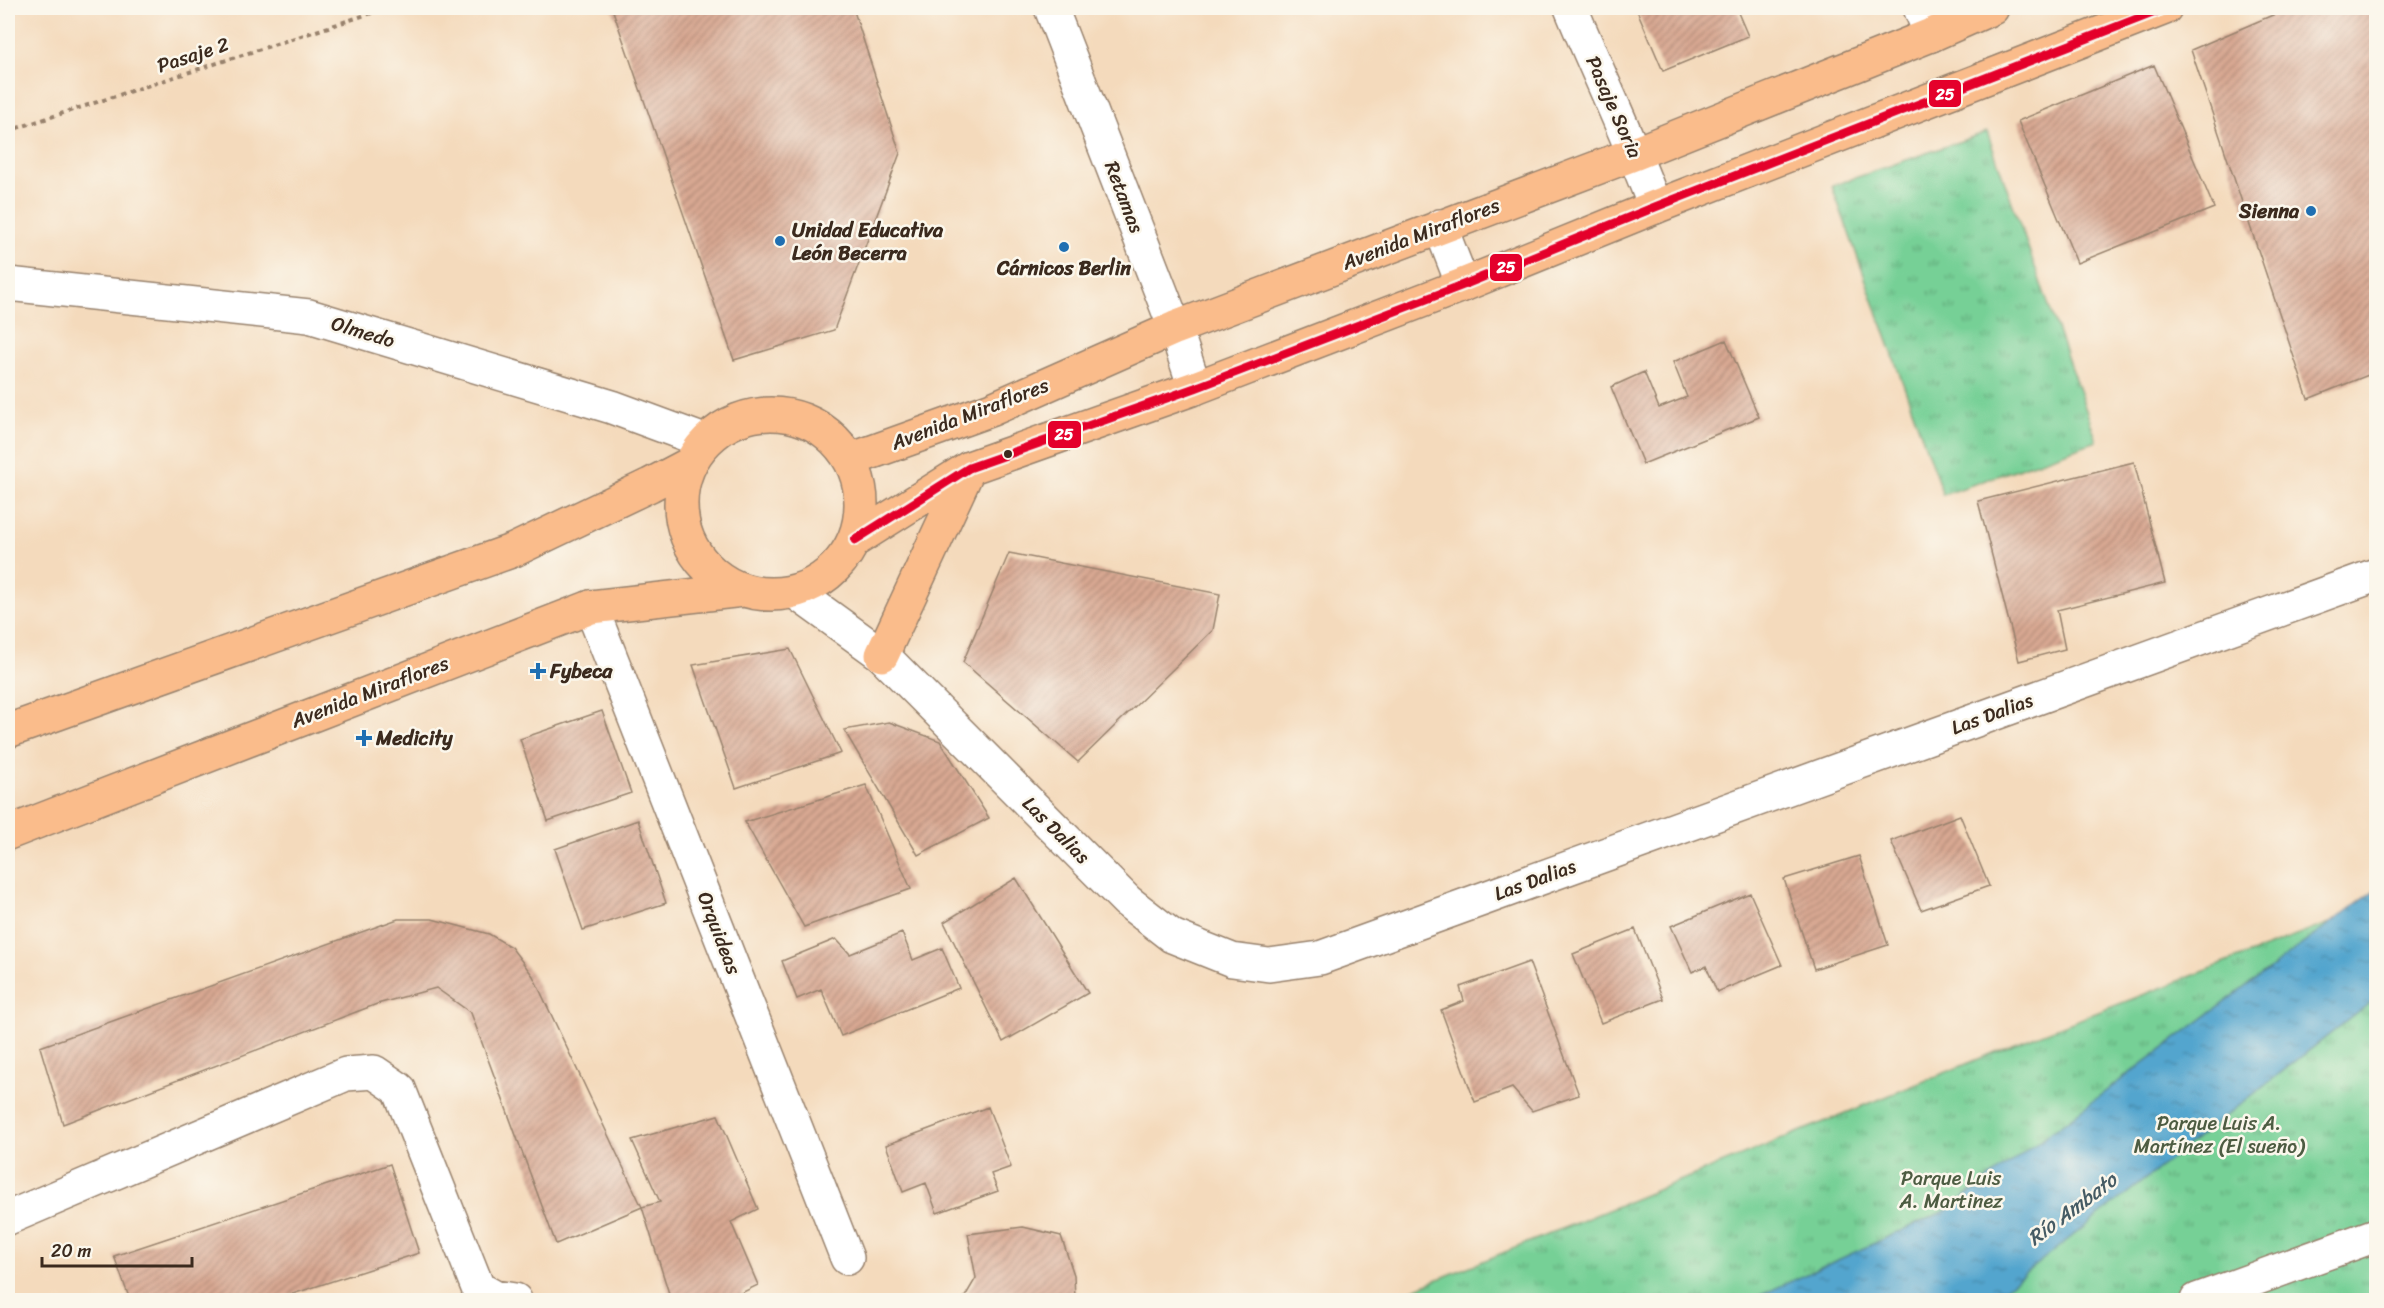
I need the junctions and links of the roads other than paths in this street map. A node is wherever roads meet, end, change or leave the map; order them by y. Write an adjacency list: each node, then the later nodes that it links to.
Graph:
1 (1051, 8): 11 (street, Retamas)
2 (1571, 8): 6 (street, Pasaje Soria)
3 (1992, 8): 5 (main road, Avenida Miraflores)
4 (2165, 8): 7 (main road)
5 (1925, 21): 6 (main road, Avenida Miraflores)
6 (1635, 153): 7 (street, Pasaje Soria); 8 (main road, Avenida Miraflores)
7 (1655, 207): 10 (main road)
8 (1440, 226): 10 (street); 11 (main road, Avenida Miraflores)
9 (8, 284): 13 (street, Olmedo)
10 (1463, 285): 12 (main road)
11 (1174, 328): 12 (street, Retamas); 14 (main road, Avenida Miraflores)
12 (1195, 388): 15 (main road)
13 (696, 453): 14 (main road); 18 (main road); 22 (main road)
14 (850, 460): 16 (main road)
15 (969, 468): 16 (main road); 21 (main road)
16 (855, 540): 19 (main road)
17 (2376, 575): 21 (street, Las Dalias)
18 (743, 590): 19 (main road); 20 (main road, Avenida Miraflores)
19 (795, 592): 21 (street, Las Dalias)
20 (591, 607): 23 (main road, Avenida Miraflores); 26 (street, Orquideas)
21 (882, 655)
22 (8, 731)
23 (8, 833)
24 (8, 1215): 27 (street)
25 (2376, 1235): 28 (street)
26 (847, 1258)
27 (515, 1300)
28 (2197, 1300)

